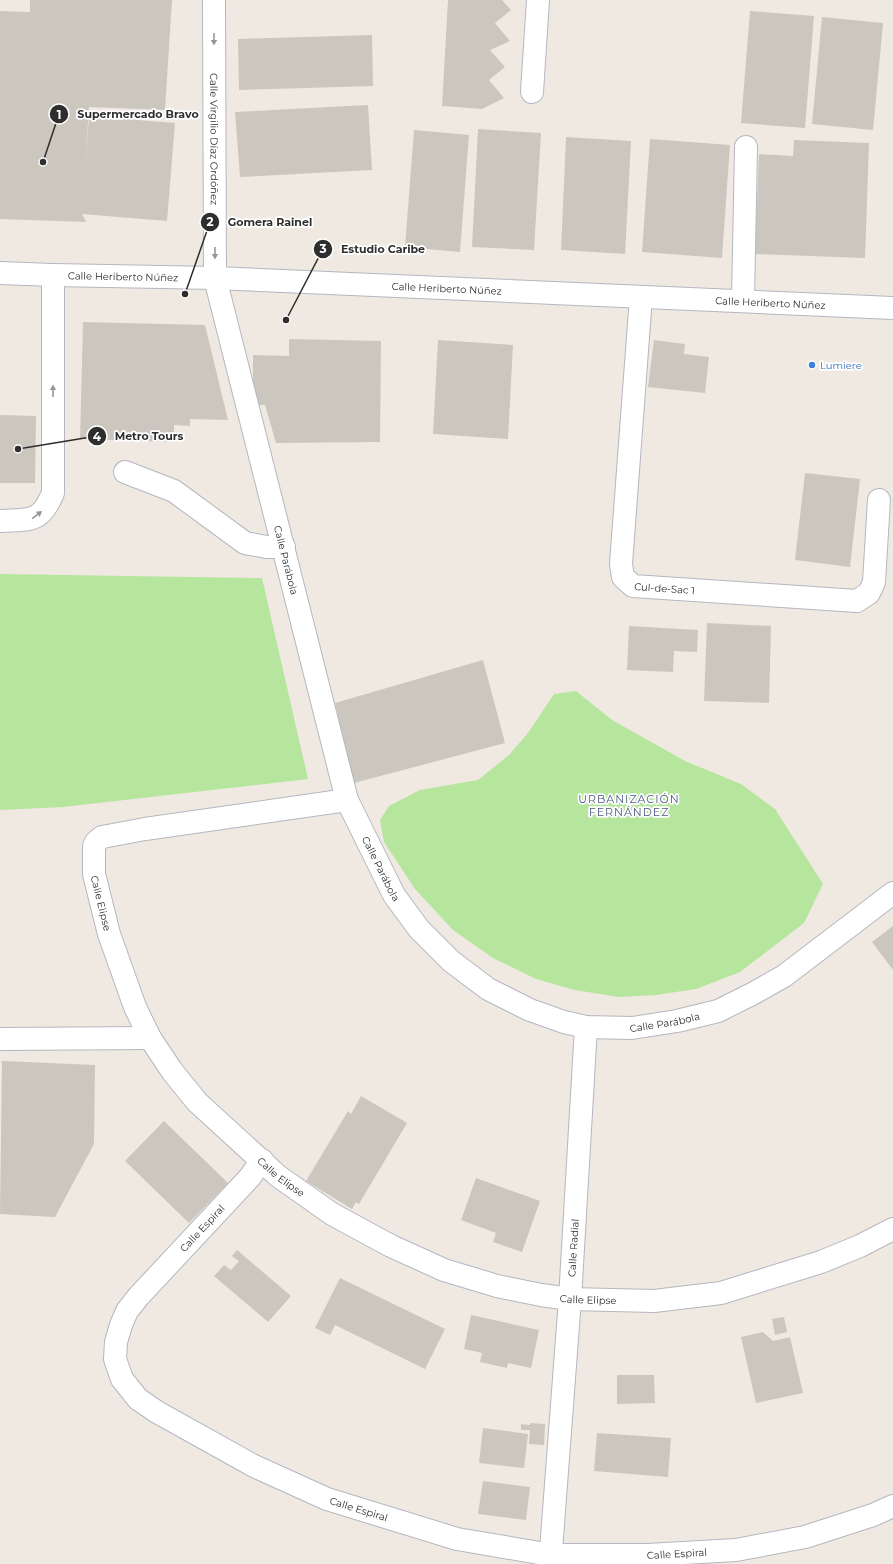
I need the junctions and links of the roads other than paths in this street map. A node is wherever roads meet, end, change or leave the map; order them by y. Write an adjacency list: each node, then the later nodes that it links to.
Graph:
1 (214, 0): 7 (street, Calle Virgilio Díaz Ordóñez, one-way to 7)
2 (538, 0): 3 (street)
3 (532, 92)
4 (746, 147): 9 (street)
5 (0, 273): 6 (street, Calle Heriberto Núñez)
6 (53, 276): 7 (street, Calle Heriberto Núñez); 13 (street, one-way to 6)
7 (215, 278): 8 (street, Calle Heriberto Núñez); 14 (street, Calle Parábola)
8 (641, 297): 9 (street, Calle Heriberto Núñez); 12 (street, Cul-de-Sac 1)
9 (743, 301): 10 (street, Calle Heriberto Núñez)
10 (893, 308)
11 (125, 472): 14 (street)
12 (879, 500)
13 (0, 520)
14 (284, 547): 15 (street, Calle Parábola)
15 (347, 800): 17 (street, Calle Parábola); 18 (street, Calle Elipse)
16 (893, 893): 17 (street, Calle Parábola)
17 (586, 1027): 22 (street, Calle Radial)
18 (150, 1038): 19 (street); 20 (street, Calle Elipse)
19 (0, 1039)
20 (262, 1160): 22 (street, Calle Elipse); 24 (street, Calle Espiral)
21 (893, 1229): 22 (street, Calle Elipse)
22 (570, 1299): 24 (street, Calle Radial)
23 (893, 1506): 24 (street, Calle Espiral)
24 (551, 1560)

